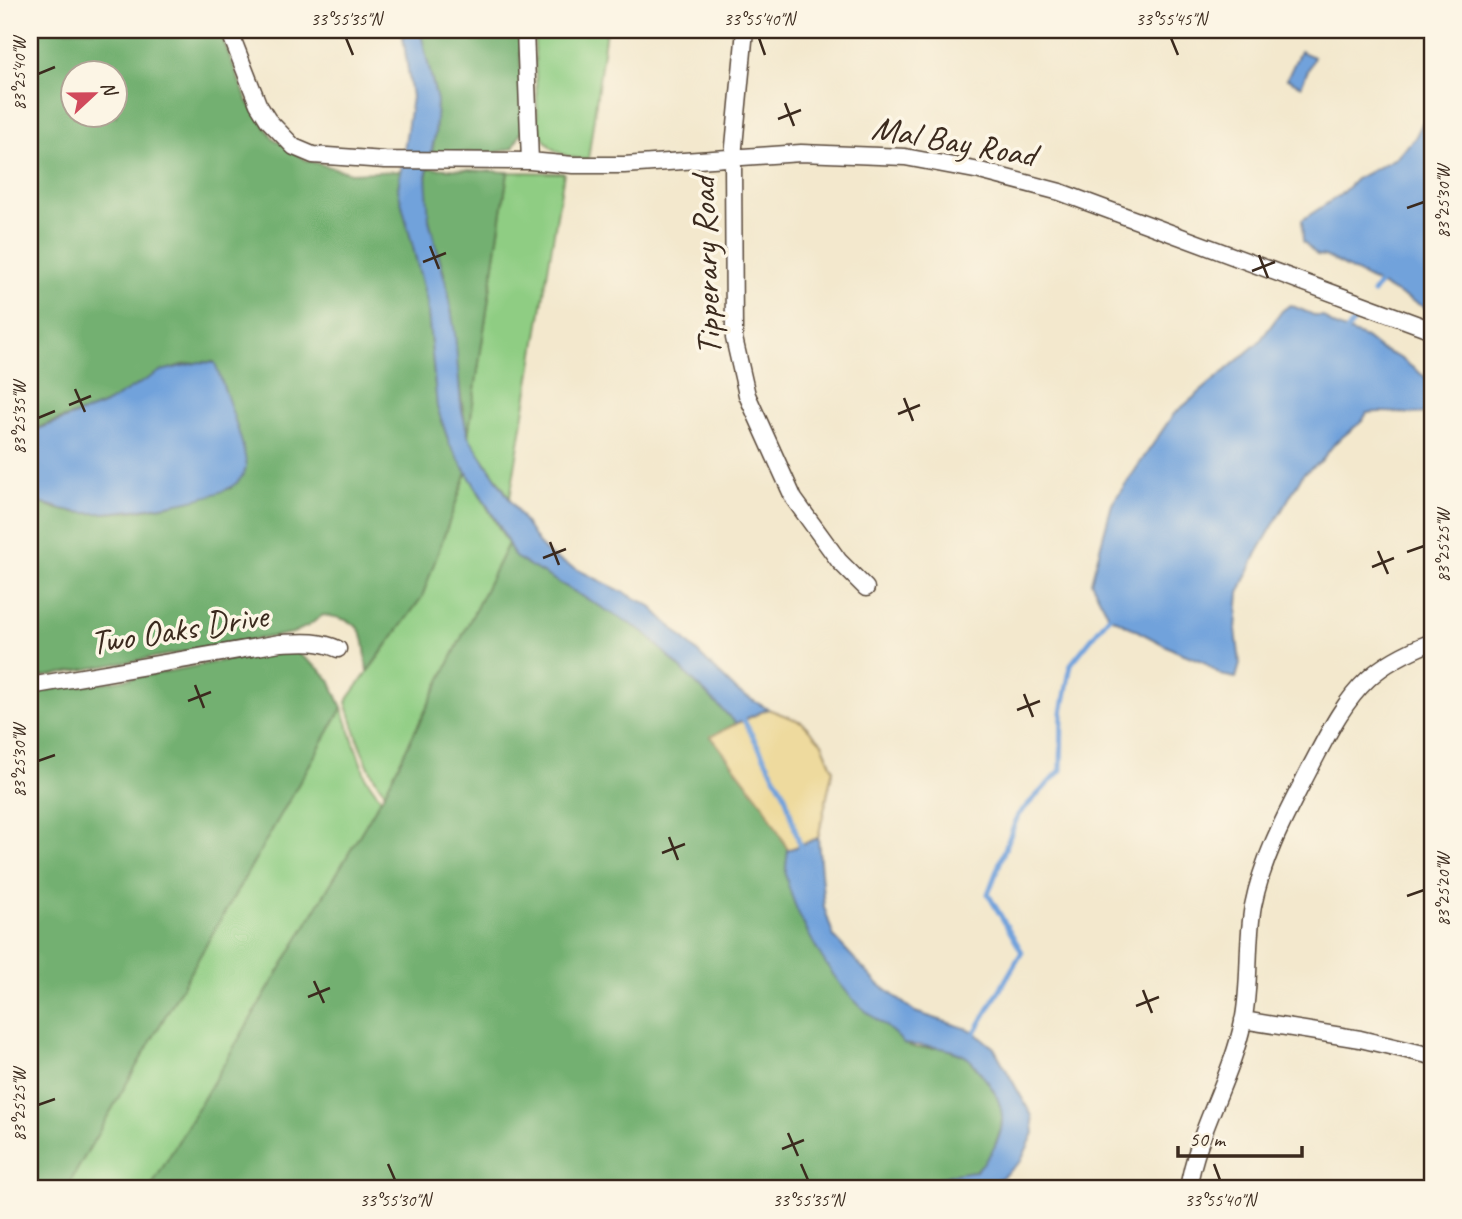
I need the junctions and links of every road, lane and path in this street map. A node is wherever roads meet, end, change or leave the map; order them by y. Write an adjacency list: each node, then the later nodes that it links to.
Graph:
1 (229, 30): 5 (street, Mal Bay Road)
2 (525, 30): 5 (street)
3 (745, 30): 4 (street, Tipperary Road)
4 (733, 157): 5 (street, Mal Bay Road); 6 (street, Mal Bay Road); 7 (street, Tipperary Road)
5 (530, 161)
6 (1432, 330)
7 (866, 588)
8 (1432, 642): 11 (street)
9 (338, 649): 10 (street, Two Oaks Drive)
10 (30, 685)
11 (1244, 1020): 12 (street); 13 (street)
12 (1432, 1056)
13 (1188, 1189)

